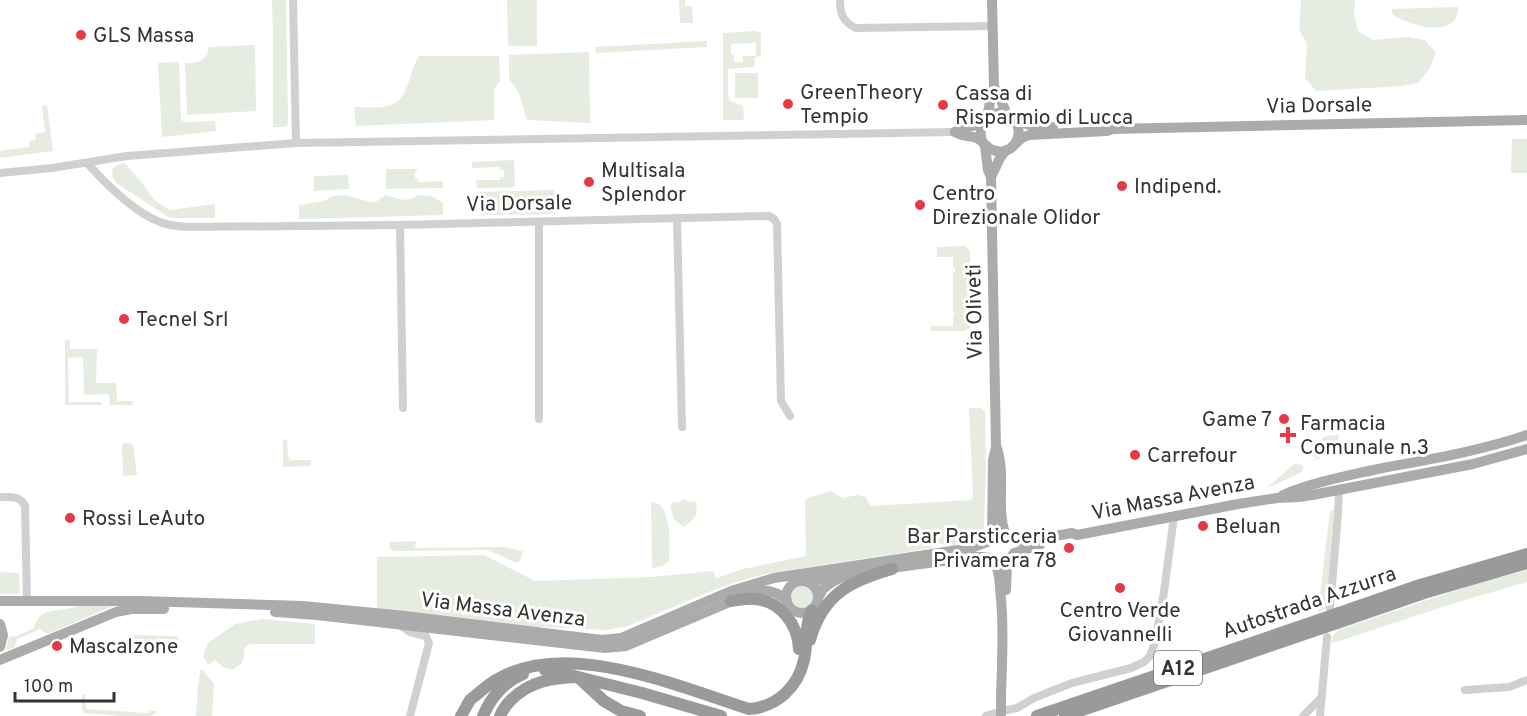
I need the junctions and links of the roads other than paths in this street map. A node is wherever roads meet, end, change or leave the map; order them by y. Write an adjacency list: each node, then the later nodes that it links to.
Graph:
1 (293, 0): 11 (street)
2 (840, 0): 4 (street)
3 (992, 0): 4 (main road)
4 (993, 26): 5 (main road)
5 (994, 87): 6 (main road); 8 (main road)
6 (1010, 116): 8 (main road); 9 (main road, Via Dorsale); 13 (main road)
7 (1527, 120): 9 (main road, Via Dorsale)
8 (984, 121): 10 (main road); 12 (main road)
9 (1112, 129): 13 (main road, Via Dorsale)
10 (955, 132): 11 (street); 12 (main road)
11 (296, 143): 14 (street)
12 (984, 143): 13 (main road); 16 (main road, Via Oliveti)
13 (1011, 147): 16 (main road, Via Oliveti)
14 (87, 163): 15 (street); 19 (street, Via Dorsale)
15 (0, 173)
16 (992, 177): 25 (main road, Via Oliveti)
17 (676, 219): 18 (street, Via Dorsale); 21 (street, Via Dorsale); 23 (street)
18 (539, 222): 19 (street, Via Dorsale); 22 (street)
19 (400, 225): 20 (street)
20 (403, 408)
21 (790, 416)
22 (539, 419)
23 (682, 427)
24 (1527, 435): 29 (main road, Via Massa Avenza)
25 (996, 447): 35 (main road, Via Oliveti); 36 (main road, Via Oliveti)
26 (1527, 449): 28 (main road, Via Massa Avenza)
27 (1527, 454): 28 (main road)
28 (1473, 464): 30 (main road, Via Massa Avenza)
29 (1335, 478): 30 (street); 32 (main road, Via Massa Avenza)
30 (1340, 490): 32 (main road, Via Massa Avenza); 52 (street)
31 (0, 497): 47 (street)
32 (1277, 498): 33 (main road, Via Massa Avenza)
33 (1174, 516): 34 (main road, Via Massa Avenza); 66 (street)
34 (1077, 535): 35 (main road, Via Massa Avenza); 38 (main road, Via Massa Avenza)
35 (1009, 536): 36 (main road, Via Massa Avenza); 38 (main road)
36 (989, 539): 39 (main road); 41 (main road, Via Massa Avenza)
37 (1527, 554): 52 (highway, Autostrada Azzurra / A12)
38 (1012, 556): 39 (main road, Via Massa Avenza); 51 (main road)
39 (992, 560): 42 (main road, Via Massa Avenza); 51 (main road)
40 (1527, 563): 52 (highway, Autostrada Azzurra / A12)
41 (864, 565): 43 (main road); 44 (main road, Via Massa Avenza)
42 (892, 569): 49 (main road, Via Massa Avenza); 59 (highway)
43 (810, 583): 45 (main road); 49 (main road)
44 (752, 584): 45 (main road); 53 (main road, Via Massa Avenza)
45 (790, 586): 50 (main road)
46 (0, 601): 47 (main road, Via Massa Avenza)
47 (27, 601): 53 (main road, Via Massa Avenza)
48 (731, 602): 50 (main road, Via Massa Avenza); 53 (main road, Via Massa Avenza); 59 (highway)
49 (815, 604): 50 (main road); 59 (highway)
50 (789, 605): 59 (highway)
51 (1002, 614): 66 (main road, bridge)
52 (1335, 615): 55 (highway, Autostrada Azzurra / A12, bridge)
53 (403, 621): 57 (main road, Via Massa Avenza); 67 (street)
54 (0, 624): 56 (main road)
55 (1322, 628): 64 (street); 74 (highway, Autostrada Azzurra / A12); 75 (highway, Autostrada Azzurra / A12)
56 (0, 647)
57 (4, 660)
58 (547, 664): 60 (highway); 65 (highway); 68 (highway)
59 (800, 671): 65 (highway)
60 (529, 672): 61 (highway); 69 (highway)
61 (578, 678): 70 (highway); 71 (highway); 72 (highway)
62 (1527, 680): 63 (street)
63 (1465, 690)
64 (1321, 698): 76 (street); 77 (street)
65 (749, 710): 73 (highway)
66 (997, 714)
67 (410, 716)
68 (461, 716)
69 (483, 716)
70 (500, 716)
71 (640, 716)
72 (721, 716)
73 (733, 716)
74 (1037, 716)
75 (1065, 716)
76 (1304, 716)
77 (1320, 716)

